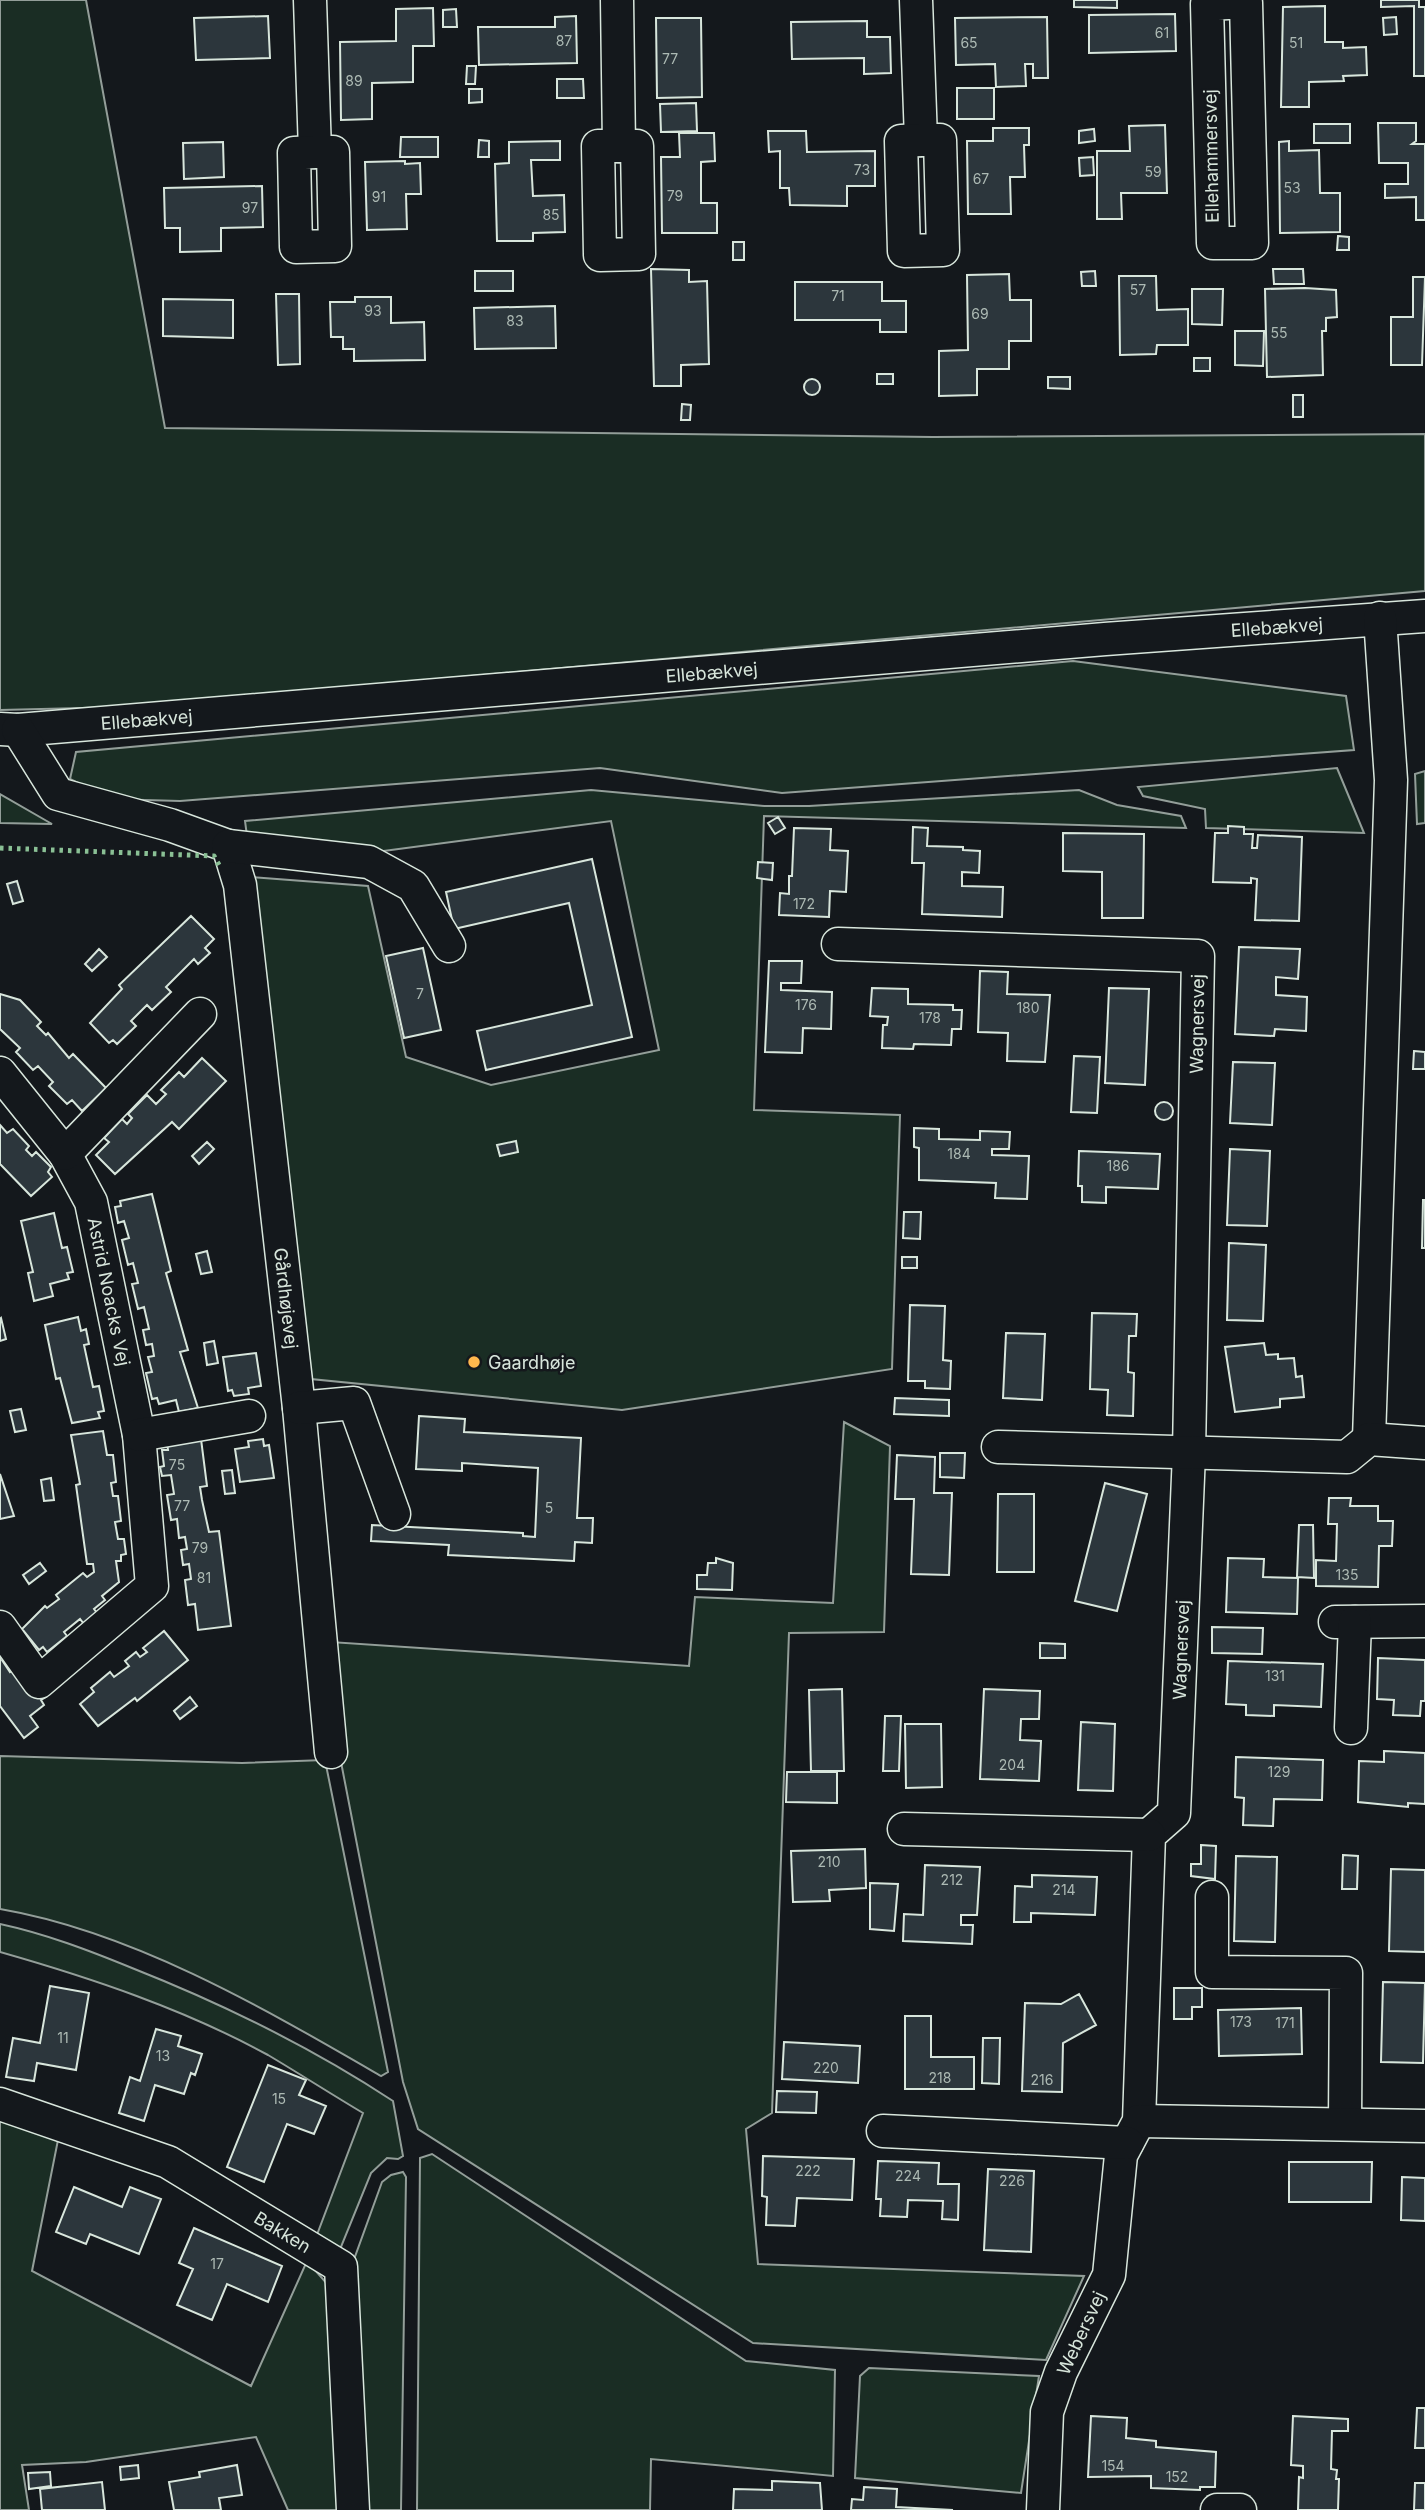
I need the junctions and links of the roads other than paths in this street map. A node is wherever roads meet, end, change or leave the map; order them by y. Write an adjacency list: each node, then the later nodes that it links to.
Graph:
1 (310, 0): 7 (street)
2 (617, 0): 6 (street)
3 (916, 0): 5 (street)
4 (1228, 2): 4 (street, Ellehammersvej)
5 (921, 140)
6 (619, 146)
7 (315, 152)
8 (1425, 616): 9 (street, Ellebækvej)
9 (1380, 618): 10 (street, Ellebækvej); 20 (street)
10 (9, 729): 11 (street)
11 (228, 846): 13 (street); 17 (street, Gårdhøjevej)
12 (838, 944): 23 (street, Wagnersvej)
13 (449, 946)
14 (200, 1014): 16 (street)
15 (0, 1073): 16 (street, Astrid Noacks Vej)
16 (65, 1154): 19 (street, Astrid Noacks Vej)
17 (299, 1408): 24 (street); 28 (street, Gårdhøjevej)
18 (249, 1416): 19 (street)
19 (139, 1435): 26 (street, Astrid Noacks Vej)
20 (1369, 1439): 21 (street); 23 (street)
21 (1425, 1443)
22 (998, 1447): 23 (street)
23 (1189, 1453): 30 (street, Wagnersvej)
24 (394, 1514)
25 (1425, 1621): 27 (street)
26 (0, 1627)
27 (1351, 1728)
28 (331, 1752)
29 (904, 1829): 30 (street)
30 (1149, 1835): 36 (street)
31 (1212, 1897): 33 (street)
32 (0, 2104): 37 (street, Bakken)
33 (1345, 2124): 34 (street); 36 (street)
34 (1425, 2126)
35 (883, 2132): 36 (street)
36 (1129, 2140): 38 (street, Webersvej)
37 (353, 2510)
38 (1044, 2510)
39 (1217, 2510): 40 (street)
40 (1240, 2510)

